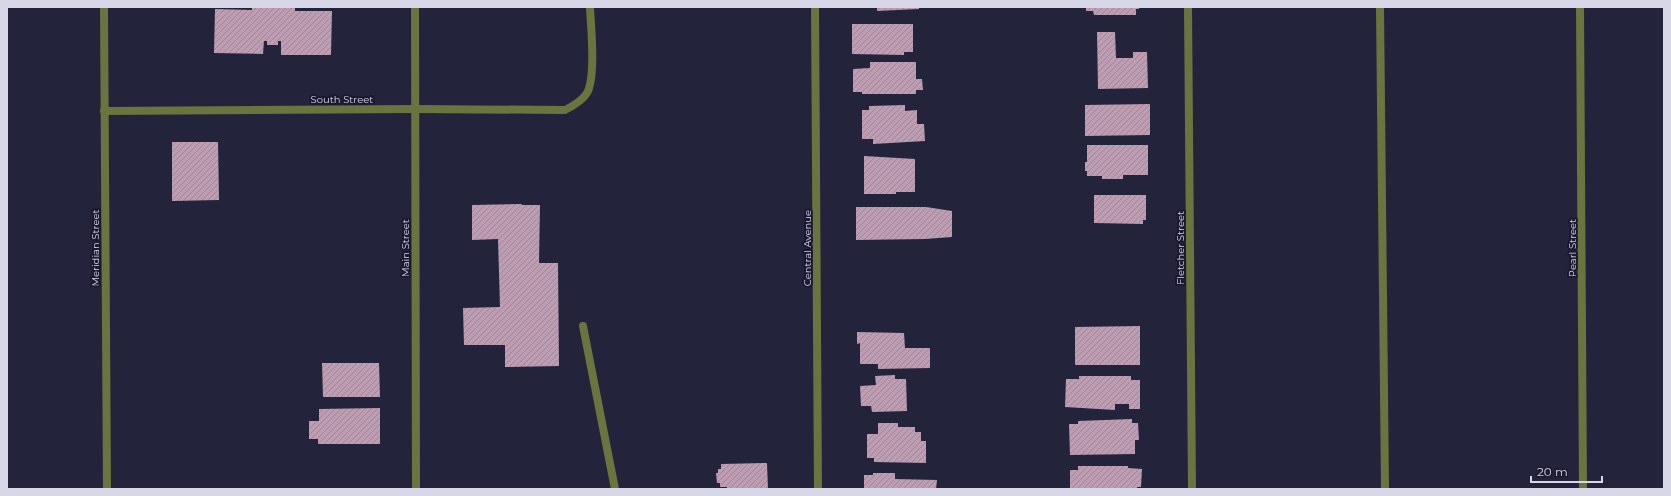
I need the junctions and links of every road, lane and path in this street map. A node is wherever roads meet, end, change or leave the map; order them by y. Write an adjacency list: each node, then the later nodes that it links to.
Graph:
1 (104, 7): 9 (street, Meridian Street)
2 (415, 7): 8 (street, Main Street)
3 (590, 7): 8 (street, South Street)
4 (815, 7): 14 (street, Central Avenue)
5 (1188, 7): 15 (street, Fletcher Street)
6 (1380, 7): 16 (street)
7 (1580, 7): 17 (street, Pearl Street)
8 (415, 109): 9 (street, South Street); 12 (street, Main Street)
9 (104, 111): 11 (street, Meridian Street)
10 (582, 326): 13 (street)
11 (107, 489)
12 (416, 489)
13 (615, 489)
14 (818, 489)
15 (1192, 489)
16 (1385, 489)
17 (1583, 489)

